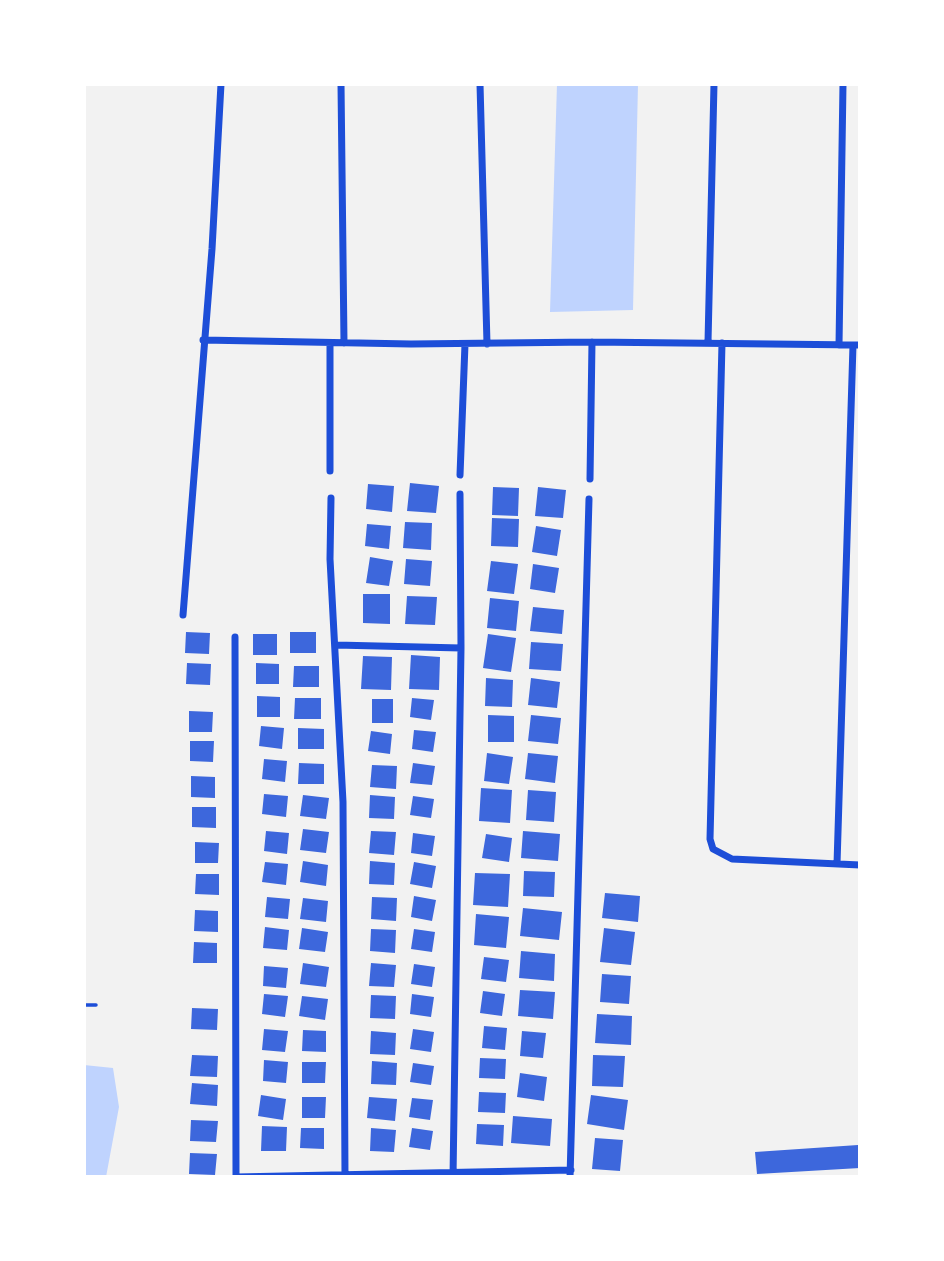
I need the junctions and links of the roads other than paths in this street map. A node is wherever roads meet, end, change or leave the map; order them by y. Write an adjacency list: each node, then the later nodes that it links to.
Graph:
1 (221, 84): 6 (street)
2 (341, 84): 10 (street)
3 (480, 84): 13 (street)
4 (714, 84): 8 (street)
5 (843, 84): 14 (street)
6 (203, 340): 9 (street); 22 (street)
7 (592, 342): 8 (street); 13 (street); 18 (street)
8 (708, 342): 11 (street)
9 (330, 343): 10 (street); 16 (street)
10 (344, 343): 12 (street)
11 (722, 343): 14 (street); 26 (street)
12 (465, 344): 13 (street); 17 (street)
13 (488, 344)
14 (839, 345): 15 (street)
15 (856, 345): 26 (street)
16 (330, 471)
17 (460, 475)
18 (590, 479)
19 (460, 494): 25 (street)
20 (331, 498): 24 (street)
21 (589, 499): 28 (street)
22 (183, 615)
23 (235, 637): 31 (street)
24 (336, 645): 25 (street); 29 (street)
25 (461, 648): 30 (street)
26 (837, 864): 27 (street)
27 (860, 865)
28 (570, 1173): 30 (street)
29 (345, 1175): 30 (street); 31 (street)
30 (453, 1175)
31 (236, 1177)

